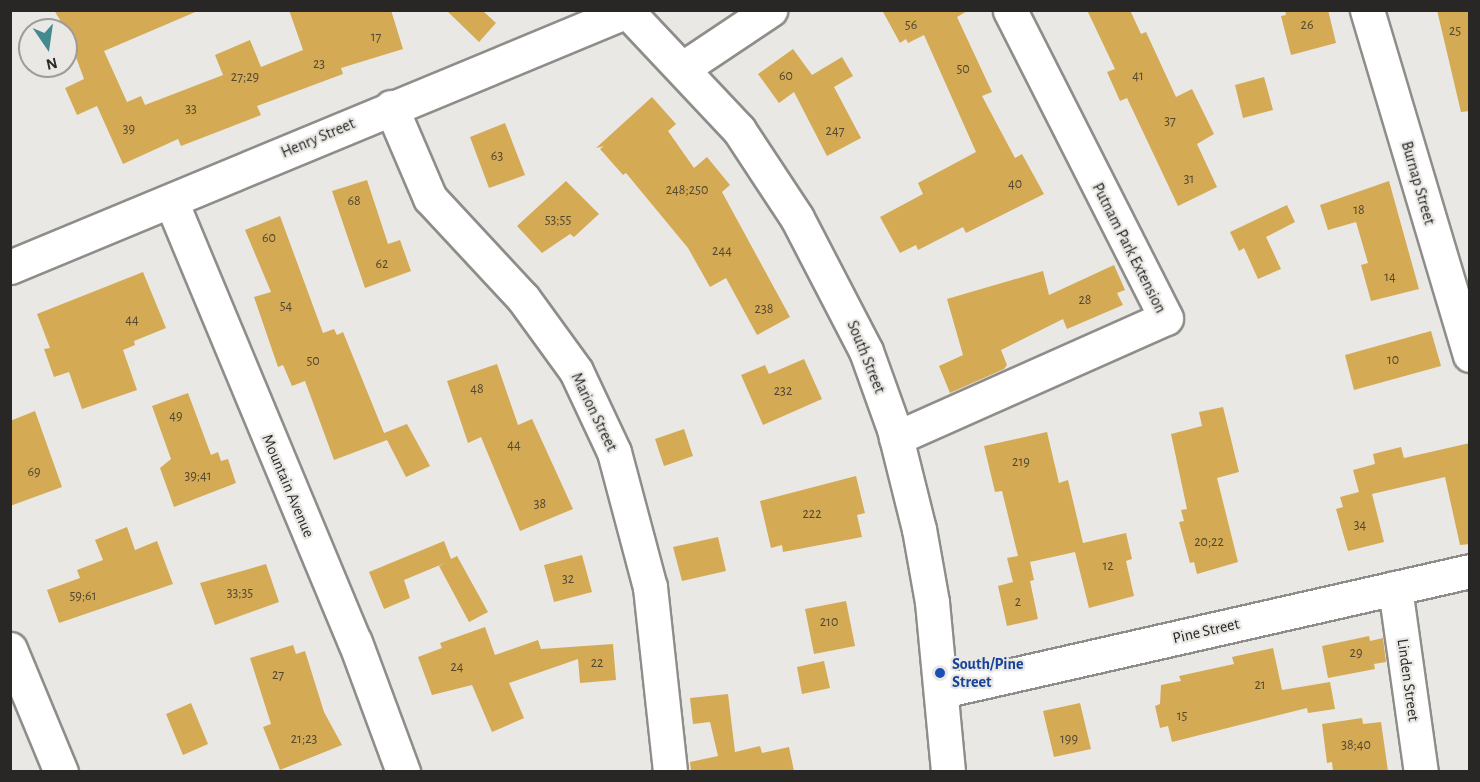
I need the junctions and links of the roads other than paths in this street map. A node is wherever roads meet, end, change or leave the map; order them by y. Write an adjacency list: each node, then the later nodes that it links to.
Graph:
1 (770, 10): 5 (street)
2 (1010, 10): 10 (street, Putnam Park Extension)
3 (1367, 10): 9 (street, Burnap Street)
4 (627, 11): 5 (street, South Street); 6 (street, Henry Street)
5 (682, 68): 10 (street, South Street)
6 (391, 107): 7 (street, Henry Street); 17 (street, Marion Street)
7 (171, 201): 8 (street, Henry Street); 16 (street, Mountain Avenue)
8 (10, 267)
9 (1470, 355)
10 (896, 438): 14 (street, South Street)
11 (1470, 571): 12 (street, Pine Street)
12 (1395, 588): 14 (street, Pine Street); 19 (street, Linden Street)
13 (10, 649): 15 (street)
14 (942, 691): 18 (street, South Street)
15 (61, 771)
16 (403, 771)
17 (670, 771)
18 (948, 771)
19 (1421, 771)

